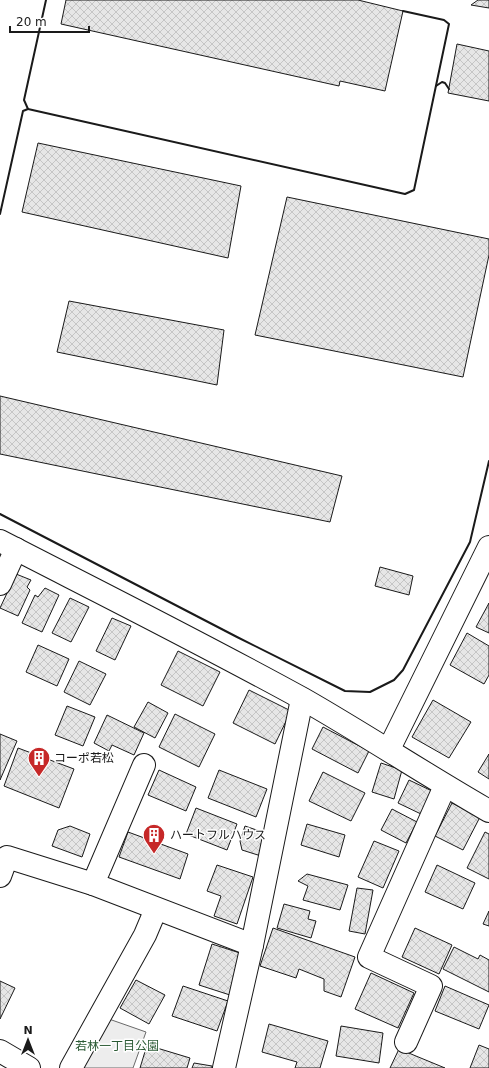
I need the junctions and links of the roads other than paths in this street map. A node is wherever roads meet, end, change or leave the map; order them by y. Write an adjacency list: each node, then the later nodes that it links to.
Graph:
1 (8, 545): 3 (street); 4 (street)
2 (489, 548): 5 (street)
3 (0, 584)
4 (302, 699): 5 (street); 12 (street)
5 (389, 749): 7 (street)
6 (144, 765): 10 (street)
7 (445, 786): 8 (street); 13 (street)
8 (489, 812)
9 (0, 876): 10 (street)
10 (93, 884): 11 (street)
11 (156, 909): 12 (street); 16 (street)
12 (252, 945): 17 (street)
13 (406, 1042)
14 (0, 1051): 15 (street)
15 (29, 1068)
16 (71, 1068)
17 (224, 1068)

